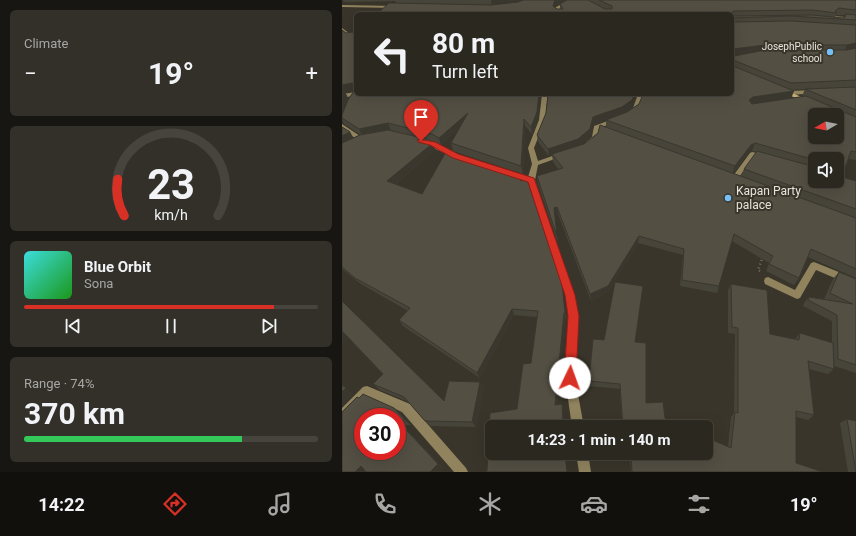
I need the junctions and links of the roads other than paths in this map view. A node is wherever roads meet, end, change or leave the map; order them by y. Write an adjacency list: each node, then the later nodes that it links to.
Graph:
1 (574, 0): 4 (street)
2 (342, 6): 3 (street)
3 (403, 7)
4 (558, 12)
5 (829, 16): 6 (street)
6 (836, 17): 7 (street); 8 (street)
7 (856, 19)
8 (832, 21)
9 (342, 29): 10 (street)
10 (354, 37)
11 (777, 88): 13 (main road)
12 (819, 92): 13 (street)
13 (790, 93): 19 (main road)
14 (354, 94): 15 (street)
15 (342, 96)
16 (354, 96): 21 (street)
17 (545, 96): 32 (street)
18 (641, 96): 24 (street)
19 (806, 100): 20 (street); 22 (main road)
20 (790, 102)
21 (349, 103)
22 (812, 103)
23 (342, 126): 26 (street)
24 (596, 127): 25 (street); 28 (street)
25 (611, 132)
26 (369, 138)
27 (417, 140): 30 (street)
28 (581, 149)
29 (566, 154): 32 (street)
30 (463, 158)
31 (773, 160): 34 (street)
32 (535, 164): 35 (street)
33 (501, 170): 35 (street)
34 (734, 178)
35 (531, 180): 39 (street)
36 (768, 281): 37 (street)
37 (856, 283)
38 (342, 416): 41 (street)
39 (577, 420)
40 (583, 460): 42 (street)
41 (462, 472)
42 (586, 472)

